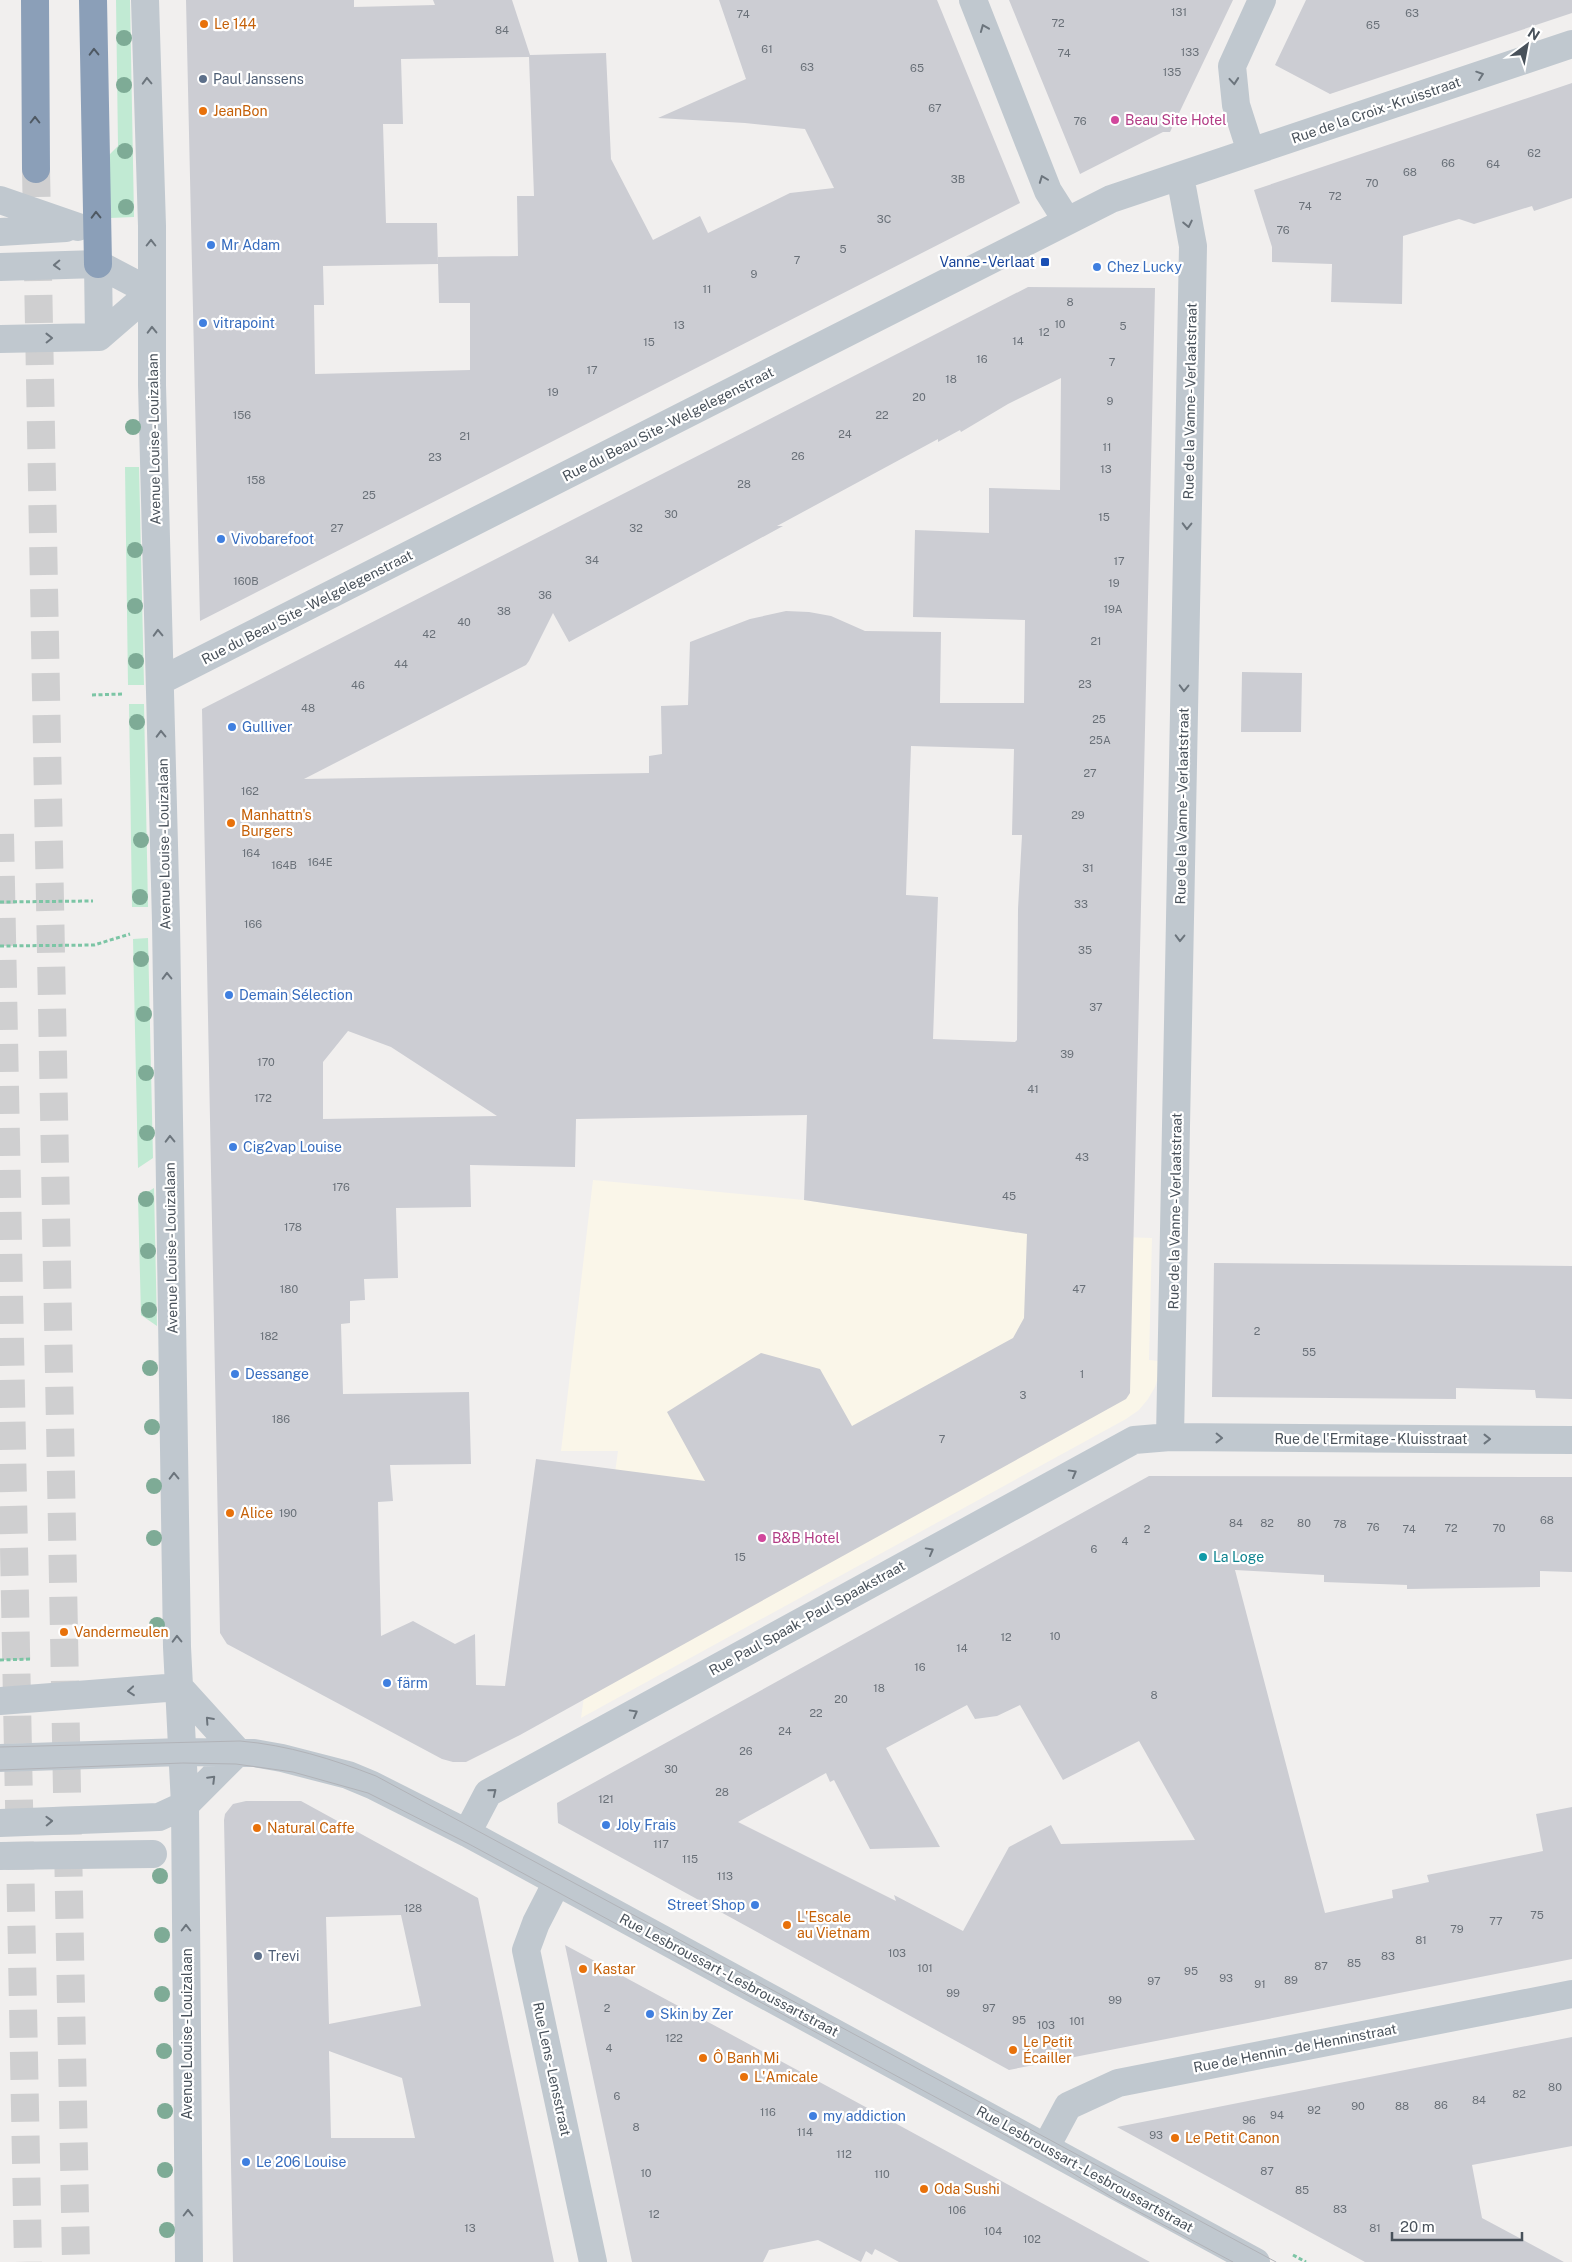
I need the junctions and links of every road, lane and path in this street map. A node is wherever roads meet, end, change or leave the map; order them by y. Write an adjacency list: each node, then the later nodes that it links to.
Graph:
1 (35, 0): 8 (highway, one-way to 1)
2 (93, 0): 13 (highway, one-way to 2)
3 (145, 0): 15 (street, Avenue Louise - Louizalaan, one-way to 3)
4 (973, 0): 11 (street, one-way to 4)
5 (1262, 0): 7 (street, one-way to 7)
6 (1572, 44): 7 (street, Rue de la Croix - Kruisstraat, one-way to 6)
7 (1251, 152): 9 (street, Rue de la Croix - Kruisstraat)
8 (36, 169)
9 (1180, 176): 11 (street, Rue du Beau Site - Welgelegenstraat); 23 (street, Rue de la Vanne - Verlaatstraat, one-way to 23)
10 (0, 200): 12 (street)
11 (1067, 221): 18 (street, Rue du Beau Site - Welgelegenstraat)
12 (0, 232)
13 (98, 264): 14 (street, one-way to 14); 15 (street); 16 (street)
14 (0, 267)
15 (151, 292): 16 (street); 18 (street, Avenue Louise - Louizalaan, one-way to 15)
16 (100, 338): 17 (street, one-way to 16)
17 (0, 339)
18 (160, 682): 25 (street, Avenue Louise - Louizalaan, one-way to 18)
19 (93, 901): 20 (path)
20 (0, 902)
21 (94, 945): 22 (path)
22 (0, 946)
23 (1170, 1437): 24 (street, Rue de l'Ermitage - Kluisstraat, one-way to 24); 32 (street, Rue Paul Spaak - Paul Spaakstraat, one-way to 23)
24 (1572, 1440)
25 (180, 1687): 26 (street, one-way to 26); 27 (street, Avenue Louise - Louizalaan); 28 (street, one-way to 25)
26 (0, 1701)
27 (182, 1752): 28 (street, Rue Lesbroussart - Lesbroussartstraat); 29 (street); 30 (street, Avenue Louise - Louizalaan)
28 (238, 1752): 30 (street, one-way to 28); 32 (street, Rue Lesbroussart - Lesbroussartstraat)
29 (0, 1758)
30 (185, 1805): 31 (street, one-way to 30); 38 (street, Avenue Louise - Louizalaan, one-way to 30)
31 (0, 1823)
32 (467, 1833): 35 (street, Rue Lesbroussart - Lesbroussartstraat)
33 (152, 1854): 34 (street)
34 (0, 1856)
35 (557, 1882): 37 (street, Rue Lesbroussart - Lesbroussartstraat); 39 (street, Rue Lens - Lensstraat)
36 (1572, 1994): 37 (street, Rue de Hennin - de Henninstraat)
37 (1046, 2147): 40 (street, Rue Lesbroussart - Lesbroussartstraat)
38 (189, 2262)
39 (593, 2262)
40 (1256, 2262)

